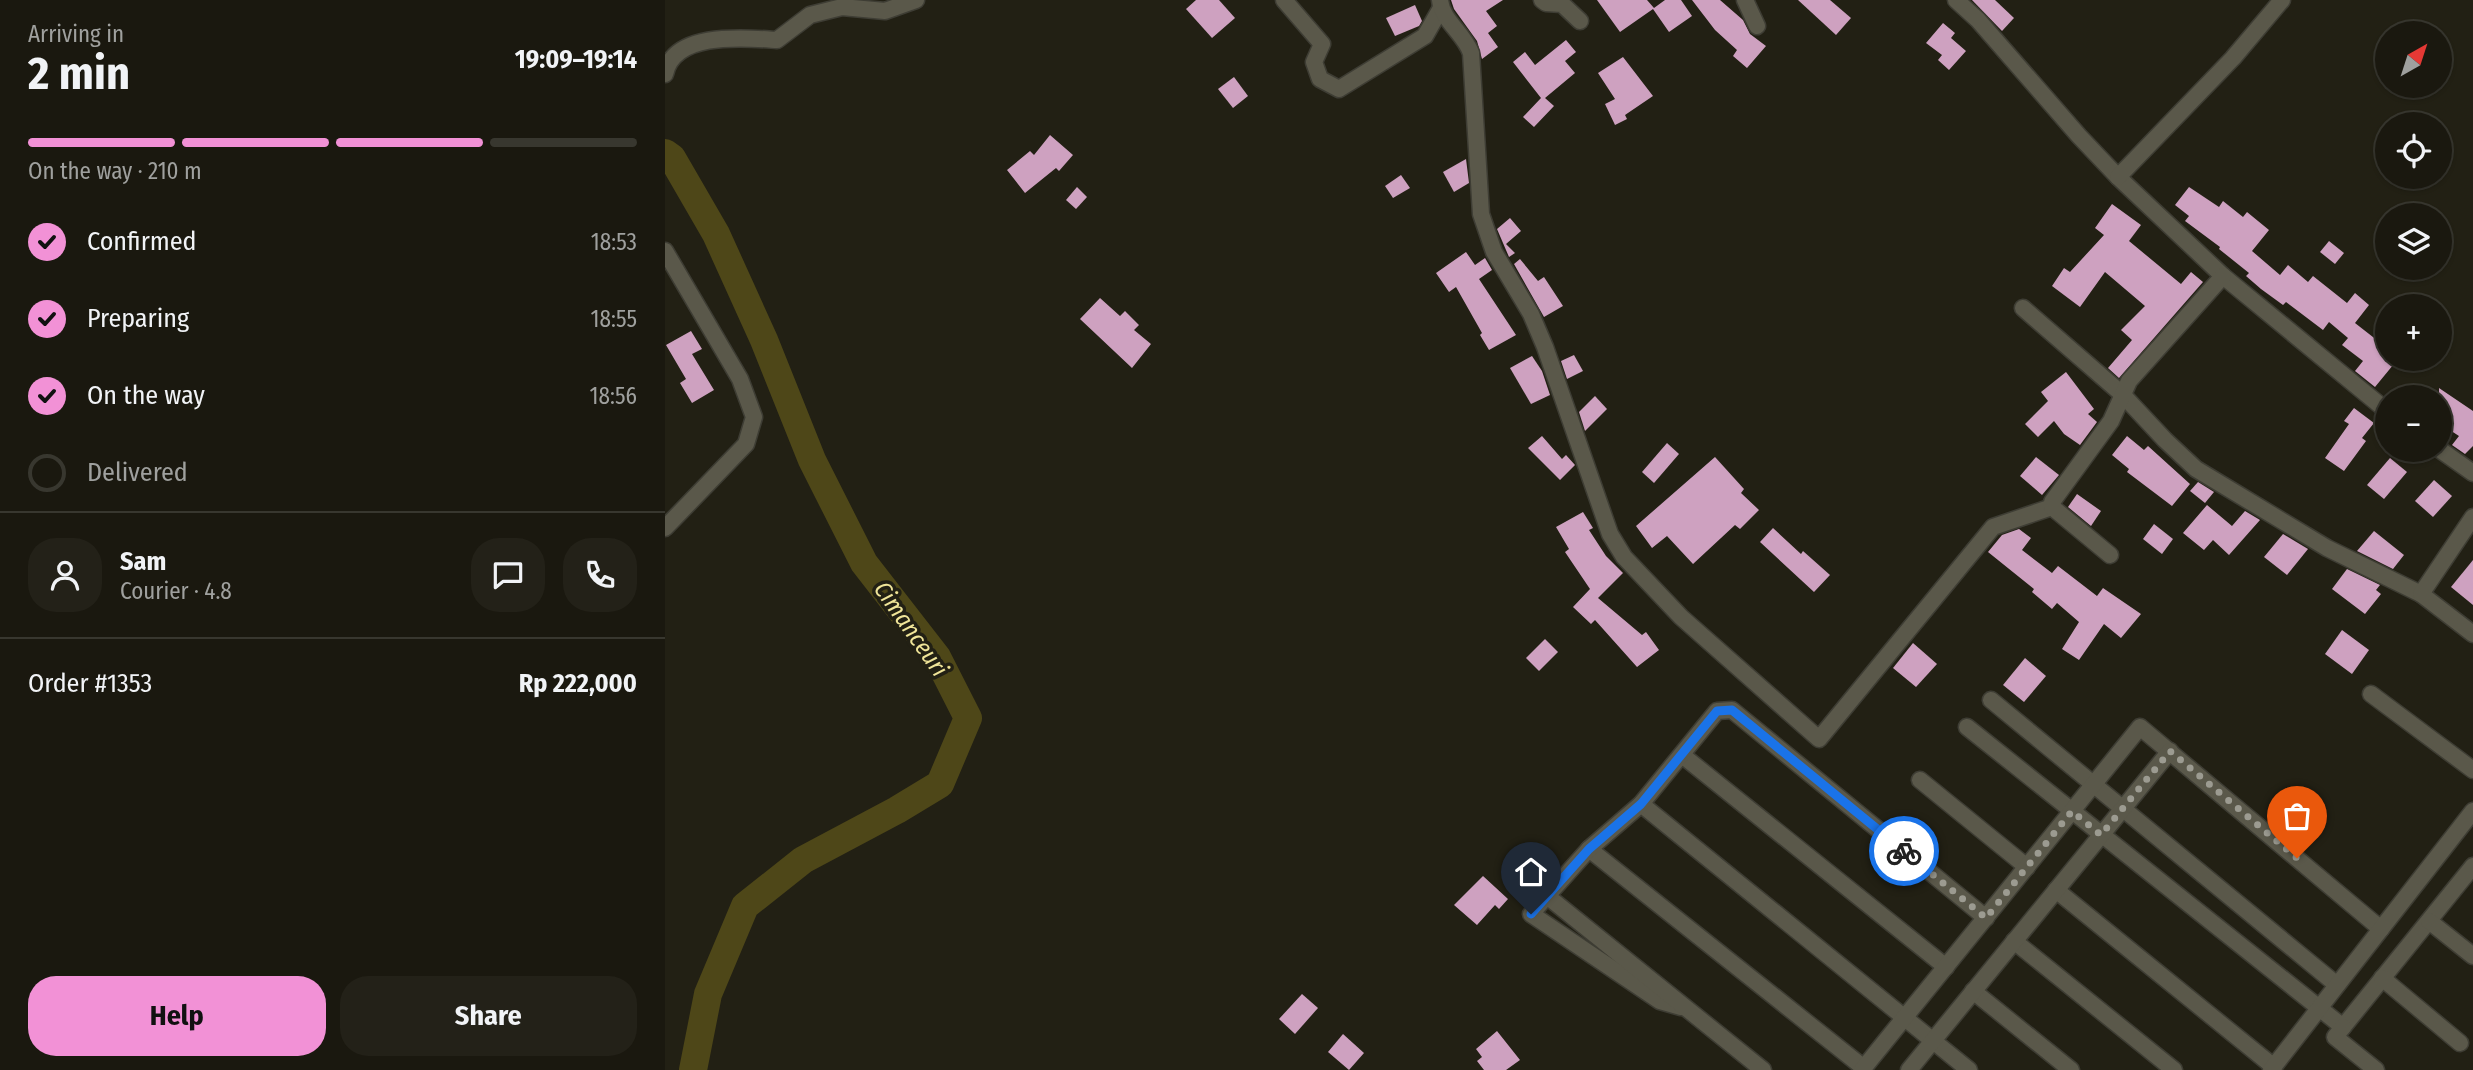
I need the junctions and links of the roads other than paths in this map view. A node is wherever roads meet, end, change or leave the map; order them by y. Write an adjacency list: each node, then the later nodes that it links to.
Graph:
1 (916, 0): 10 (street)
2 (1284, 0): 7 (street)
3 (1542, 0): 8 (street)
4 (1745, 0): 9 (street)
5 (1956, 0): 11 (street)
6 (2282, 0): 11 (street)
7 (1440, 4): 19 (street)
8 (1580, 20)
9 (1757, 26)
10 (665, 74)
11 (2118, 177): 13 (street)
12 (665, 251): 21 (street)
13 (2223, 276): 15 (street); 16 (street)
14 (2023, 309): 15 (street)
15 (2122, 394): 19 (street); 23 (street)
16 (2375, 401)
17 (2452, 458): 18 (street)
18 (2473, 473)
19 (2052, 507): 22 (street)
20 (2473, 517): 23 (street)
21 (665, 528)
22 (2110, 555)
23 (2421, 594): 24 (street)
24 (2473, 634)
25 (2371, 694): 30 (street)
26 (1991, 700): 32 (street)
27 (1967, 727): 35 (street)
28 (2170, 751): 32 (street); 34 (street); 45 (street)
29 (1682, 755): 33 (street); 43 (street); 48 (street)
30 (2473, 770)
31 (1920, 780): 40 (street)
32 (2094, 784): 34 (street); 35 (street)
33 (1641, 804): 38 (street); 54 (street)
34 (2123, 809): 37 (street); 50 (street)
35 (2072, 811): 37 (street); 40 (street)
36 (2473, 811): 45 (street)
37 (2101, 835): 41 (street); 52 (street)
38 (1589, 849): 42 (street); 59 (street)
39 (2473, 866): 44 (street)
40 (2027, 867): 43 (street)
41 (2056, 890): 46 (street); 58 (street)
42 (1547, 896): 53 (street); 53 (street)
43 (1986, 918): 48 (street)
44 (2429, 921): 47 (street); 49 (street)
45 (2381, 929): 50 (street)
46 (2014, 941): 51 (street); 64 (street)
47 (2473, 956)
48 (1946, 967): 54 (street)
49 (2382, 978): 55 (street); 57 (street)
50 (2337, 985): 52 (street)
51 (1973, 991): 56 (street); 63 (street)
52 (2319, 1008): 55 (street); 58 (street)
53 (1687, 1009): 60 (street)
54 (1904, 1019): 56 (street); 59 (street)
55 (2343, 1027): 65 (street)
56 (1933, 1040): 61 (street); 62 (street)
57 (2460, 1043)
58 (2272, 1068)
59 (1863, 1069)
60 (1763, 1070)
61 (1909, 1070)
62 (1969, 1070)
63 (2071, 1070)
64 (2174, 1070)
65 (2376, 1070)

